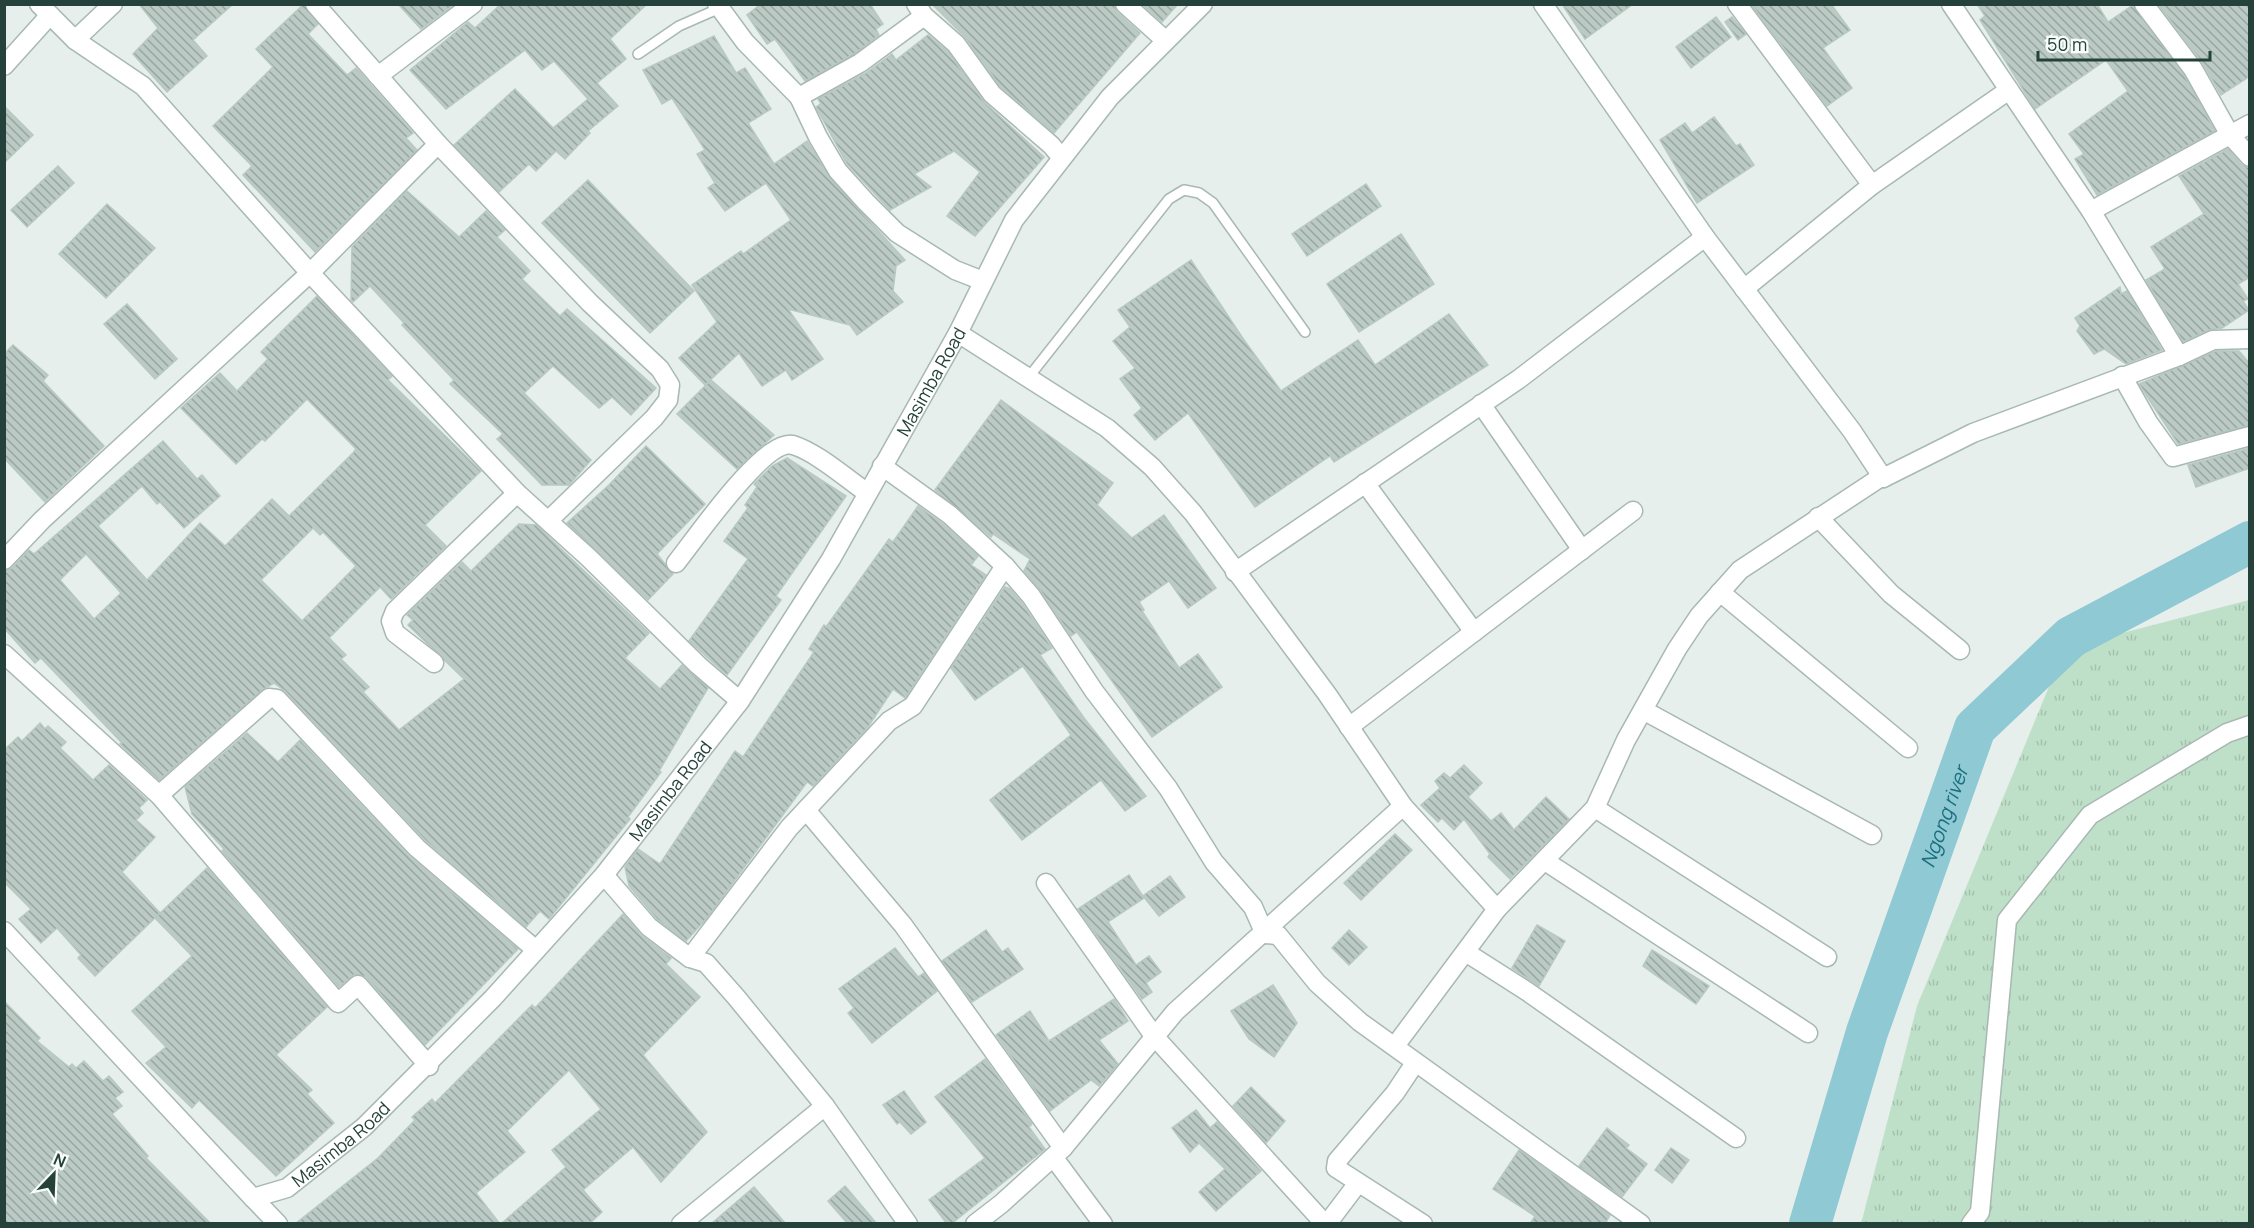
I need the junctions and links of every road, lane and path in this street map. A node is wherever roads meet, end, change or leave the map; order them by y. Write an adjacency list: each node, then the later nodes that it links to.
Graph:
1 (113, 4): 13 (street)
2 (315, 4): 17 (street)
3 (473, 4): 17 (street)
4 (1125, 4): 14 (street)
5 (1203, 4): 14 (street, Masimba Road)
6 (1543, 4): 27 (street)
7 (1737, 4): 25 (street)
8 (1951, 4): 18 (street)
9 (2144, 4): 21 (street)
10 (719, 6): 15 (lane); 19 (street)
11 (45, 10): 13 (street); 16 (street)
12 (920, 10): 19 (street); 24 (street)
13 (75, 40): 28 (street)
14 (1164, 40): 24 (street, Masimba Road)
15 (638, 54)
16 (4, 66)
17 (378, 76): 22 (street)
18 (2009, 90): 25 (street); 26 (street)
19 (799, 97): 29 (street)
20 (2250, 124): 21 (street)
21 (2230, 135): 23 (street); 26 (street)
22 (438, 144): 28 (street); 46 (street)
23 (2250, 157)
24 (1062, 158): 29 (street, Masimba Road)
25 (1872, 185): 30 (street)
26 (2091, 211): 34 (street)
27 (1705, 237): 30 (street); 37 (street)
28 (310, 273): 43 (street); 48 (street)
29 (983, 281): 31 (street, Masimba Road)
30 (1744, 289): 40 (street)
31 (958, 333): 36 (street); 39 (street, Masimba Road)
32 (1305, 333): 36 (lane)
33 (2249, 341): 34 (street)
34 (2179, 356): 35 (street)
35 (2122, 376): 38 (street); 40 (street)
36 (1028, 378): 51 (street)
37 (1481, 404): 41 (street); 47 (street)
38 (2250, 436)
39 (882, 466): 42 (street, Masimba Road); 50 (street)
40 (1883, 478): 45 (street)
41 (1365, 483): 51 (street); 53 (street)
42 (866, 492): 49 (street); 57 (street, Masimba Road)
43 (517, 493): 46 (street); 56 (street)
44 (1633, 511): 47 (street)
45 (1818, 517): 52 (street); 54 (street)
46 (549, 520): 57 (street)
47 (1582, 550): 53 (street)
48 (4, 560)
49 (676, 563)
50 (1005, 566): 65 (street); 72 (street)
51 (1235, 572): 60 (street)
52 (1720, 592): 58 (street); 61 (street)
53 (1474, 632): 60 (street)
54 (1960, 650)
55 (4, 654): 62 (street)
56 (434, 663)
57 (740, 701): 68 (street, Masimba Road)
58 (1643, 710): 64 (street); 66 (street)
59 (2250, 725): 95 (street)
60 (1349, 727): 63 (street)
61 (1908, 748)
62 (159, 795): 73 (street); 81 (street)
63 (1403, 806): 70 (street); 72 (street)
64 (1595, 808): 67 (street); 75 (street)
65 (806, 810): 76 (street); 84 (street)
66 (1872, 835)
67 (1545, 861): 70 (street); 77 (street)
68 (604, 875): 73 (street, Masimba Road); 76 (street)
69 (1046, 883): 78 (street)
70 (1497, 909): 74 (street)
71 (4, 931): 86 (street)
72 (1265, 934): 78 (street); 79 (street)
73 (536, 950): 81 (street, Masimba Road)
74 (1467, 953): 79 (street); 83 (street)
75 (1827, 957)
76 (690, 958): 82 (street)
77 (1808, 1033)
78 (1154, 1036): 84 (street); 92 (street)
79 (1395, 1046): 80 (street)
80 (1415, 1063): 85 (street); 94 (street)
81 (429, 1066): 86 (street, Masimba Road)
82 (825, 1106): 88 (street); 89 (street)
83 (1736, 1138)
84 (1058, 1153): 90 (street); 91 (street)
85 (1358, 1183): 92 (street); 93 (street)
86 (253, 1198): 87 (street)
87 (278, 1224)
88 (681, 1224)
89 (908, 1224)
90 (975, 1224)
91 (1103, 1224)
92 (1326, 1224)
93 (1423, 1224)
94 (1641, 1224)
95 (1971, 1224)

